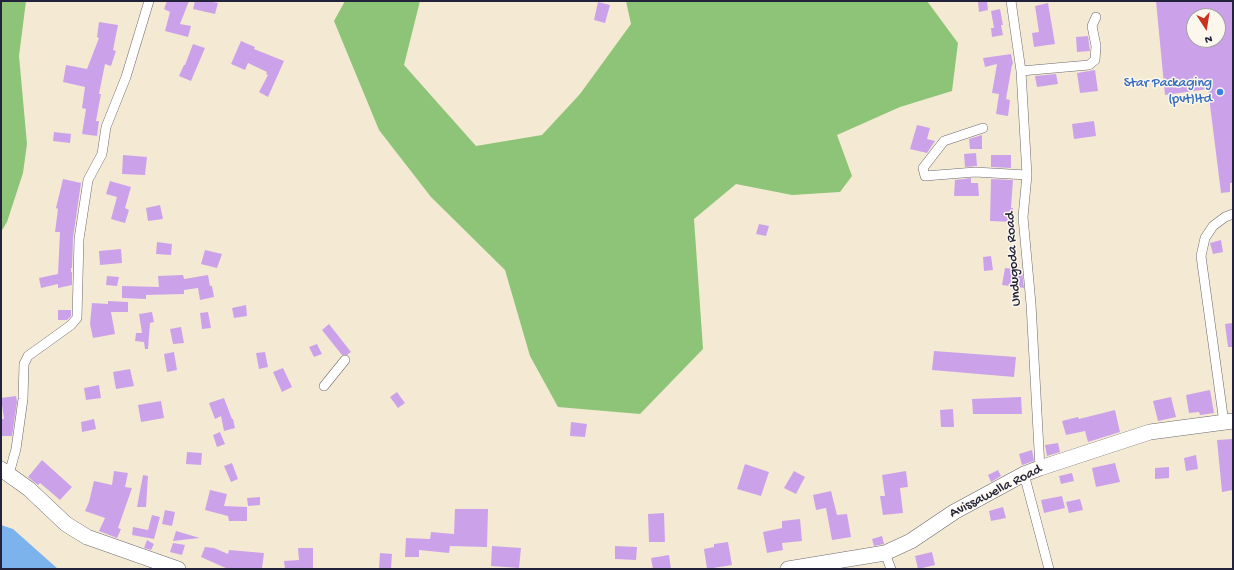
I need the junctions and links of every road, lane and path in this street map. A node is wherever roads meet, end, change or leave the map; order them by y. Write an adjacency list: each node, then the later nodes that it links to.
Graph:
1 (149, 1): 12 (street)
2 (1012, 1): 4 (street, Undugoda Road)
3 (1096, 17): 4 (street)
4 (1021, 72): 6 (street, Undugoda Road)
5 (983, 128): 6 (street)
6 (1027, 175): 11 (street, Undugoda Road)
7 (1233, 214): 10 (street)
8 (345, 360): 9 (street)
9 (324, 386)
10 (1228, 422): 11 (main road, Avissawella Road)
11 (1040, 468): 13 (main road, Avissawella Road)
12 (5, 472): 15 (main road)
13 (1024, 474): 14 (main road, Avissawella Road); 18 (street)
14 (885, 553): 16 (main road, Avissawella Road); 17 (street)
15 (178, 569)
16 (788, 569)
17 (891, 569)
18 (1049, 569)

